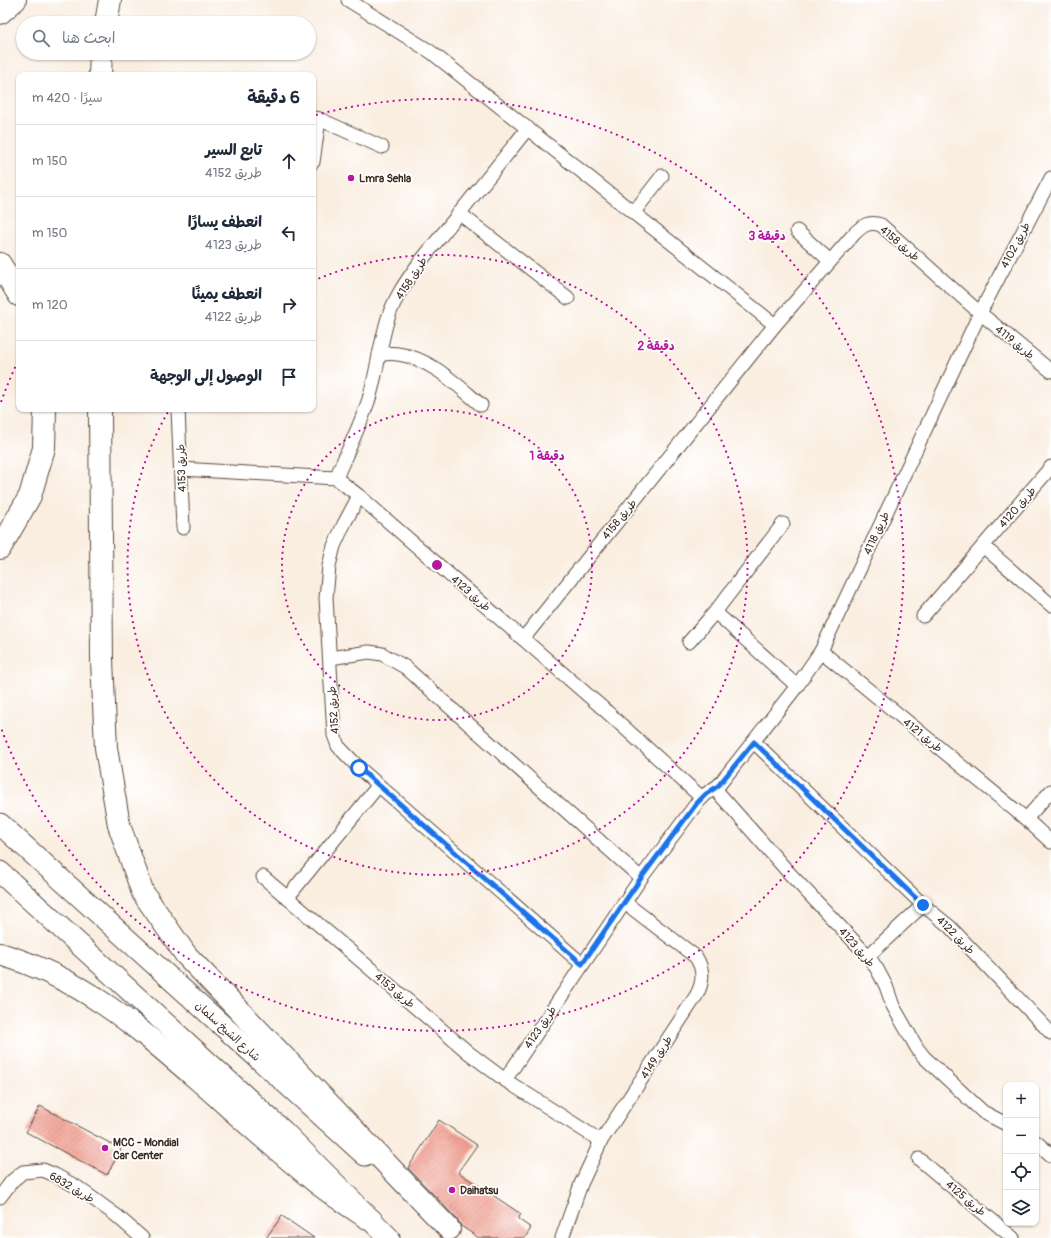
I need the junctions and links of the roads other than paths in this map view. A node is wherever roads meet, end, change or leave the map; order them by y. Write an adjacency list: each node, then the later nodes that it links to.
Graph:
1 (15, 0): 4 (highway)
2 (110, 0): 5 (highway)
3 (348, 0): 9 (street)
4 (0, 13)
5 (107, 16)
6 (101, 60): 7 (highway)
7 (100, 72)
8 (316, 118): 10 (street)
9 (528, 128): 13 (street); 14 (street, طريق 4158)
10 (382, 147)
11 (662, 176): 13 (street)
12 (1051, 178): 20 (street, طريق 4102)
13 (634, 212): 21 (street)
14 (460, 213): 19 (street); 22 (street, طريق 4158)
15 (797, 231): 16 (street)
16 (830, 261): 20 (street, طريق 4158); 21 (street, طريق 4158)
17 (0, 264): 18 (highway)
18 (16, 290)
19 (568, 298)
20 (980, 313): 23 (street, طريق 4119); 41 (street, طريق 4118)
21 (775, 325): 39 (street, طريق 4158)
22 (379, 354): 24 (street); 30 (street, طريق 4158)
23 (1051, 371)
24 (481, 405)
25 (46, 412): 35 (highway)
26 (100, 412): 70 (highway)
27 (178, 412): 29 (street, طريق 4153)
28 (1051, 467): 34 (street, طريق 4120)
29 (181, 470): 30 (street); 33 (street, طريق 4153)
30 (336, 478): 31 (street, طريق 4123)
31 (359, 496): 39 (street, طريق 4123); 42 (street, طريق 4152)
32 (783, 524): 37 (street)
33 (183, 528)
34 (983, 546): 36 (street); 38 (street, طريق 4120)
35 (0, 548)
36 (1051, 605)
37 (715, 612): 40 (street); 43 (street)
38 (923, 616)
39 (523, 639): 48 (street, طريق 4123)
40 (689, 642)
41 (820, 651): 43 (street, طريق 4118); 49 (street, طريق 4121)
42 (330, 658): 45 (street, طريق 4152); 54 (street)
43 (797, 686): 44 (street, طريق 4118)
44 (754, 742): 46 (street, طريق 4123); 57 (street, طريق 4122)
45 (378, 786): 55 (street); 60 (street, طريق 4152)
46 (715, 789): 48 (street, طريق 4123); 59 (street, طريق 4123)
47 (1051, 791): 49 (street)
48 (702, 798): 54 (street, طريق 4123)
49 (1026, 819): 51 (street, طريق 4121)
50 (0, 824): 70 (main road, شارع الشيخ سلمان)
51 (1051, 842)
52 (0, 872): 69 (main road)
53 (263, 877): 55 (street, طريق 4153)
54 (641, 878): 56 (street, طريق 4123)
55 (287, 898): 62 (street, طريق 4153)
56 (624, 902): 60 (street, طريق 4123); 64 (street, طريق 4149)
57 (923, 905): 59 (street); 61 (street, طريق 4122)
58 (0, 954): 69 (highway)
59 (868, 956): 63 (street, طريق 4123)
60 (582, 964): 62 (street, طريق 4123)
61 (1051, 1033)
62 (504, 1080): 64 (street, طريق 4153)
63 (1003, 1122)
64 (600, 1140): 73 (street, طريق 4149)
65 (1039, 1145): 66 (street)
66 (1051, 1155)
67 (919, 1159): 74 (street, طريق 4125)
68 (0, 1197): 71 (street, طريق 6832)
69 (371, 1220): 72 (main road)
70 (453, 1234)
71 (142, 1238)
72 (389, 1238)
73 (562, 1238)
74 (1013, 1238)

